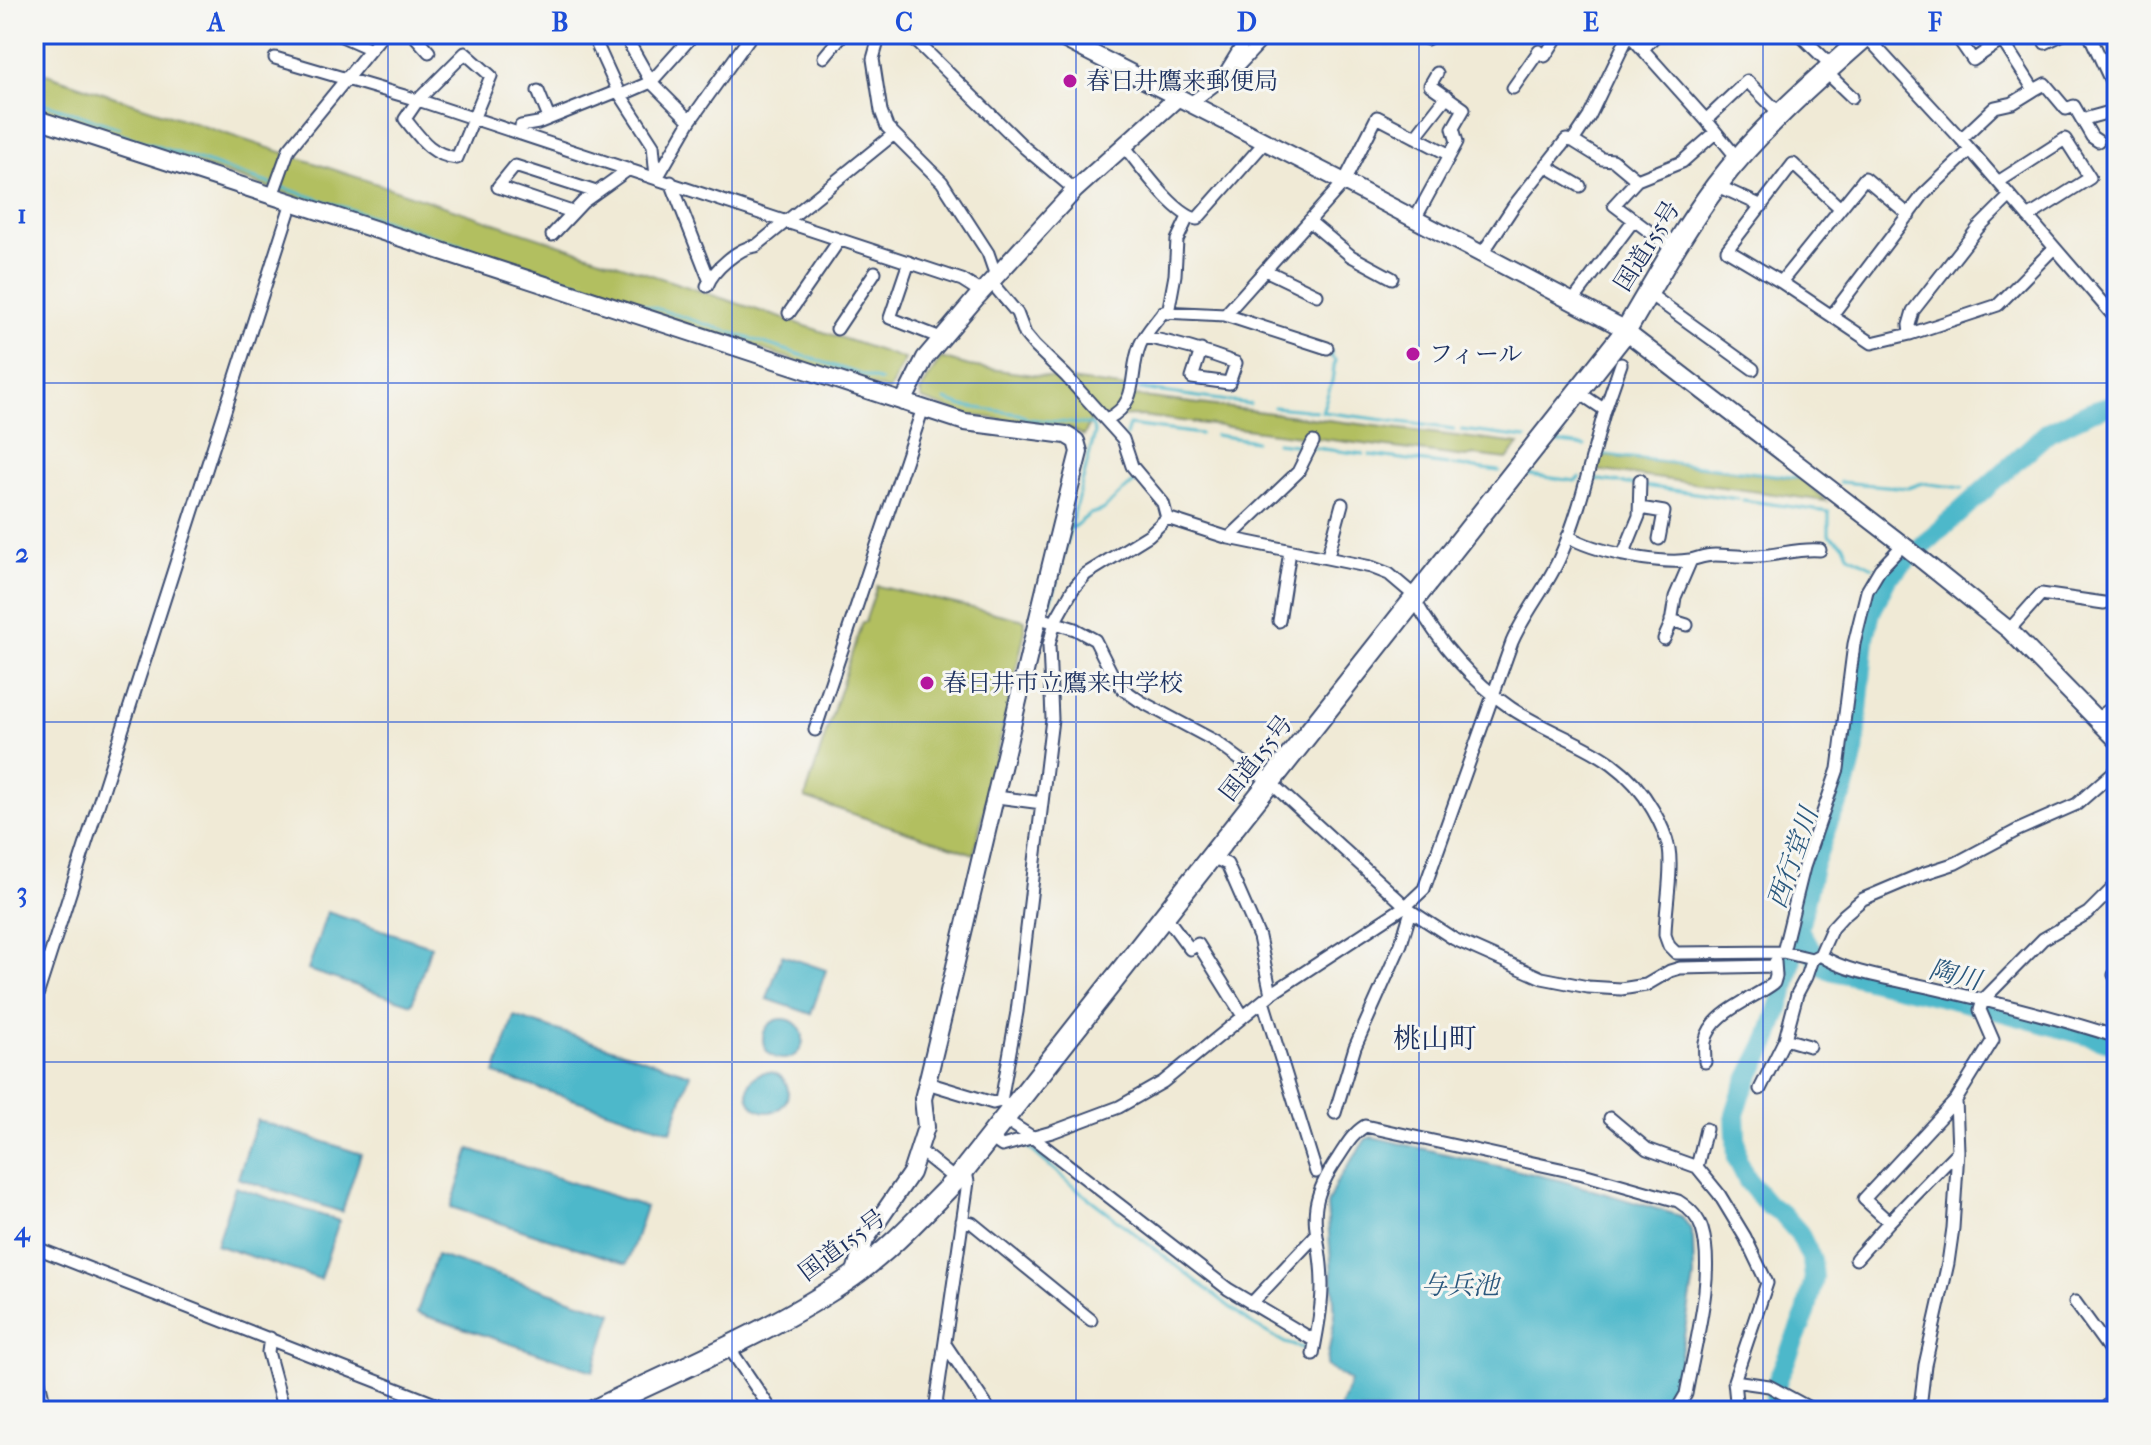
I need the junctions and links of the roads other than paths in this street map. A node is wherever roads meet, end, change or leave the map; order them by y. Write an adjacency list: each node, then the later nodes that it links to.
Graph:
1 (337, 34): 22 (street)
2 (383, 34): 22 (street)
3 (413, 34): 24 (street)
4 (592, 34): 35 (street)
5 (624, 34): 31 (street)
6 (694, 34): 31 (street)
7 (752, 34): 48 (street)
8 (843, 34): 25 (street)
9 (880, 34): 51 (street)
10 (905, 34): 70 (street)
11 (1249, 34): 30 (street)
12 (1268, 34): 30 (street)
13 (1559, 34): 32 (street)
14 (1657, 34): 23 (street)
15 (1799, 34): 27 (street)
16 (1955, 34): 33 (street)
17 (2063, 34): 21 (street)
18 (2089, 34): 36 (street)
19 (1056, 35): 40 (street)
20 (1867, 35): 27 (highway, 国道155号); 53 (street)
21 (2045, 43)
22 (371, 49): 29 (street)
23 (1643, 49): 47 (street); 54 (street)
24 (429, 52)
25 (824, 57)
26 (275, 58): 29 (street)
27 (1829, 69): 38 (street); 42 (highway, 国道155号)
28 (1437, 73): 37 (street)
29 (347, 78): 39 (street); 72 (street)
30 (1220, 81): 40 (street)
31 (651, 82): 35 (street); 48 (street)
32 (1513, 88)
33 (2034, 90): 53 (street); 55 (street)
34 (538, 91): 44 (street)
35 (620, 93): 44 (street); 63 (street)
36 (2117, 94)
37 (1447, 96): 52 (street); 59 (street)
38 (1852, 97)
39 (418, 100): 46 (street); 46 (street); 46 (street)
40 (1183, 101): 56 (street); 57 (street)
41 (2117, 110): 45 (street)
42 (1780, 114): 47 (street); 60 (highway, 国道155号)
43 (34, 118): 72 (street)
44 (549, 118): 50 (street)
45 (2088, 118)
46 (472, 119): 50 (street)
47 (1706, 120): 49 (street)
48 (690, 121): 63 (street)
49 (1715, 133): 60 (street); 64 (street)
50 (521, 134): 62 (street)
51 (894, 134): 82 (street); 95 (street)
52 (1415, 137): 59 (street); 66 (street)
53 (1961, 139): 58 (street)
54 (1573, 141): 61 (street); 64 (street)
55 (2098, 141)
56 (1265, 142): 66 (street); 79 (street)
57 (1124, 146): 70 (street); 79 (street)
58 (1969, 151): 67 (street); 78 (street)
59 (1450, 155): 81 (street)
60 (1738, 159): 68 (highway, 国道155号)
61 (1546, 166): 69 (street); 89 (street)
62 (629, 169): 63 (street); 71 (street)
63 (657, 178): 65 (street)
64 (1637, 180): 84 (street)
65 (671, 182): 82 (street); 82 (street)
66 (1344, 182): 81 (street); 83 (street)
67 (1998, 182): 73 (street); 80 (street)
68 (1716, 185): 75 (street); 88 (highway, 国道155号)
69 (1580, 186)
70 (1075, 190): 95 (street)
71 (596, 192): 77 (street); 77 (street)
72 (272, 196): 74 (street)
73 (2009, 197): 80 (street); 106 (street)
74 (292, 202): 114 (street); 159 (street)
75 (1762, 206): 76 (street); 94 (street)
76 (1839, 207): 78 (street); 94 (street)
77 (572, 212): 85 (street)
78 (1909, 215): 103 (street)
79 (1188, 217): 100 (street)
80 (2028, 217): 87 (street)
81 (1415, 219): 89 (street)
82 (786, 220): 90 (street)
83 (1309, 221): 91 (street); 93 (street)
84 (1633, 221): 88 (street); 98 (street)
85 (552, 235)
86 (838, 242): 99 (street)
87 (2054, 248): 101 (street); 106 (street)
88 (1674, 250): 96 (highway, 国道155号)
89 (1482, 254): 98 (street)
90 (909, 262): 95 (street); 108 (street)
91 (1265, 270): 97 (street); 102 (street)
92 (875, 272): 104 (street)
93 (1392, 278)
94 (1781, 282): 103 (street)
95 (989, 283): 108 (street); 117 (street)
96 (1648, 293): 105 (highway, 国道155号); 112 (street)
97 (1317, 295)
98 (1573, 301): 105 (street)
99 (789, 313)
100 (1168, 313): 102 (street); 107 (street)
101 (2115, 314)
102 (1225, 315): 109 (street)
103 (1832, 315): 106 (street)
104 (837, 329)
105 (1625, 332): 113 (highway, 国道155号); 126 (street)
106 (1910, 334)
107 (1145, 337): 110 (street); 117 (street)
108 (941, 338): 114 (street)
109 (1327, 348)
110 (1201, 350)
111 (1621, 364): 116 (street)
112 (1753, 369)
113 (1578, 392): 116 (street); 132 (highway, 国道155号)
114 (903, 402): 115 (street)
115 (923, 408): 134 (street); 144 (street)
116 (1605, 410): 123 (street)
117 (1107, 419): 122 (street)
118 (1313, 442): 124 (street)
119 (1640, 480): 121 (street)
120 (1342, 504): 130 (street)
121 (1640, 508): 125 (street); 129 (street)
122 (1167, 518): 124 (street); 136 (street)
123 (1568, 536): 129 (street); 141 (street)
124 (1229, 538): 128 (street)
125 (1659, 539)
126 (1905, 547): 139 (street); 154 (street)
127 (1820, 550): 131 (street)
128 (1290, 551): 130 (street); 137 (street)
129 (1623, 555): 131 (street)
130 (1328, 556): 132 (street)
131 (1691, 560): 135 (street)
132 (1415, 598): 141 (street); 147 (highway, 国道155号)
133 (2104, 603): 139 (street)
134 (1037, 617): 136 (street); 148 (street)
135 (1671, 620): 138 (street); 140 (street)
136 (1055, 621): 147 (street); 149 (street)
137 (1279, 621)
138 (1687, 625)
139 (2009, 630): 143 (street)
140 (1664, 639)
141 (1494, 694): 152 (street); 154 (street)
142 (2117, 704): 143 (street)
143 (2098, 718): 145 (street)
144 (815, 730)
145 (2117, 740)
146 (2117, 769): 155 (street)
147 (1270, 782): 150 (highway, 国道155号); 152 (street)
148 (997, 797): 149 (street); 165 (street)
149 (1042, 803): 168 (street)
150 (1212, 857): 153 (highway, 国道155号); 157 (street)
151 (2117, 884): 158 (street)
152 (1409, 908): 156 (street); 157 (street); 169 (street)
153 (1164, 914): 160 (street); 168 (highway, 国道155号)
154 (1778, 952): 155 (street); 156 (street)
155 (1816, 957): 158 (street); 162 (street)
156 (1775, 966): 164 (street)
157 (1267, 997): 160 (street); 177 (street)
158 (1982, 1004): 161 (street); 167 (street)
159 (34, 1005)
160 (1243, 1016): 173 (street)
161 (2117, 1037)
162 (1785, 1039): 163 (street); 166 (street)
163 (1809, 1046)
164 (1705, 1062)
165 (927, 1083): 168 (street); 174 (street)
166 (1760, 1089)
167 (1956, 1100): 175 (street); 180 (street)
168 (1006, 1109): 172 (highway, 国道155号); 173 (street)
169 (1335, 1113)
170 (1610, 1118): 176 (street)
171 (1706, 1129): 176 (street)
172 (989, 1137): 173 (street); 178 (highway, 国道155号)
173 (1032, 1137): 186 (street)
174 (919, 1150): 178 (street); 184 (street)
175 (1958, 1151): 180 (street); 208 (street)
176 (1697, 1167): 196 (street)
177 (1316, 1172)
178 (960, 1173): 179 (street); 184 (highway, 国道155号)
179 (962, 1221): 187 (street); 190 (street)
180 (1889, 1222): 183 (street)
181 (1315, 1236): 186 (street); 189 (street); 198 (street)
182 (34, 1247): 188 (street)
183 (1856, 1259)
184 (854, 1275): 191 (highway, 国道155号)
185 (2075, 1302): 194 (street)
186 (1251, 1304): 189 (street)
187 (1091, 1320)
188 (270, 1338): 200 (street); 201 (street)
189 (1315, 1341): 192 (street)
190 (945, 1344): 204 (street); 205 (street)
191 (728, 1345): 202 (highway, 国道155号); 203 (street)
192 (1313, 1354)
193 (34, 1360): 195 (street)
194 (2117, 1360)
195 (37, 1377): 199 (street)
196 (1734, 1381): 206 (street); 207 (street)
197 (2117, 1399): 209 (street)
198 (1678, 1407)
199 (46, 1411)
200 (284, 1411)
201 (453, 1411)
202 (593, 1411)
203 (772, 1411)
204 (935, 1411)
205 (990, 1411)
206 (1737, 1411)
207 (1815, 1411)
208 (1916, 1411)
209 (2106, 1411)

